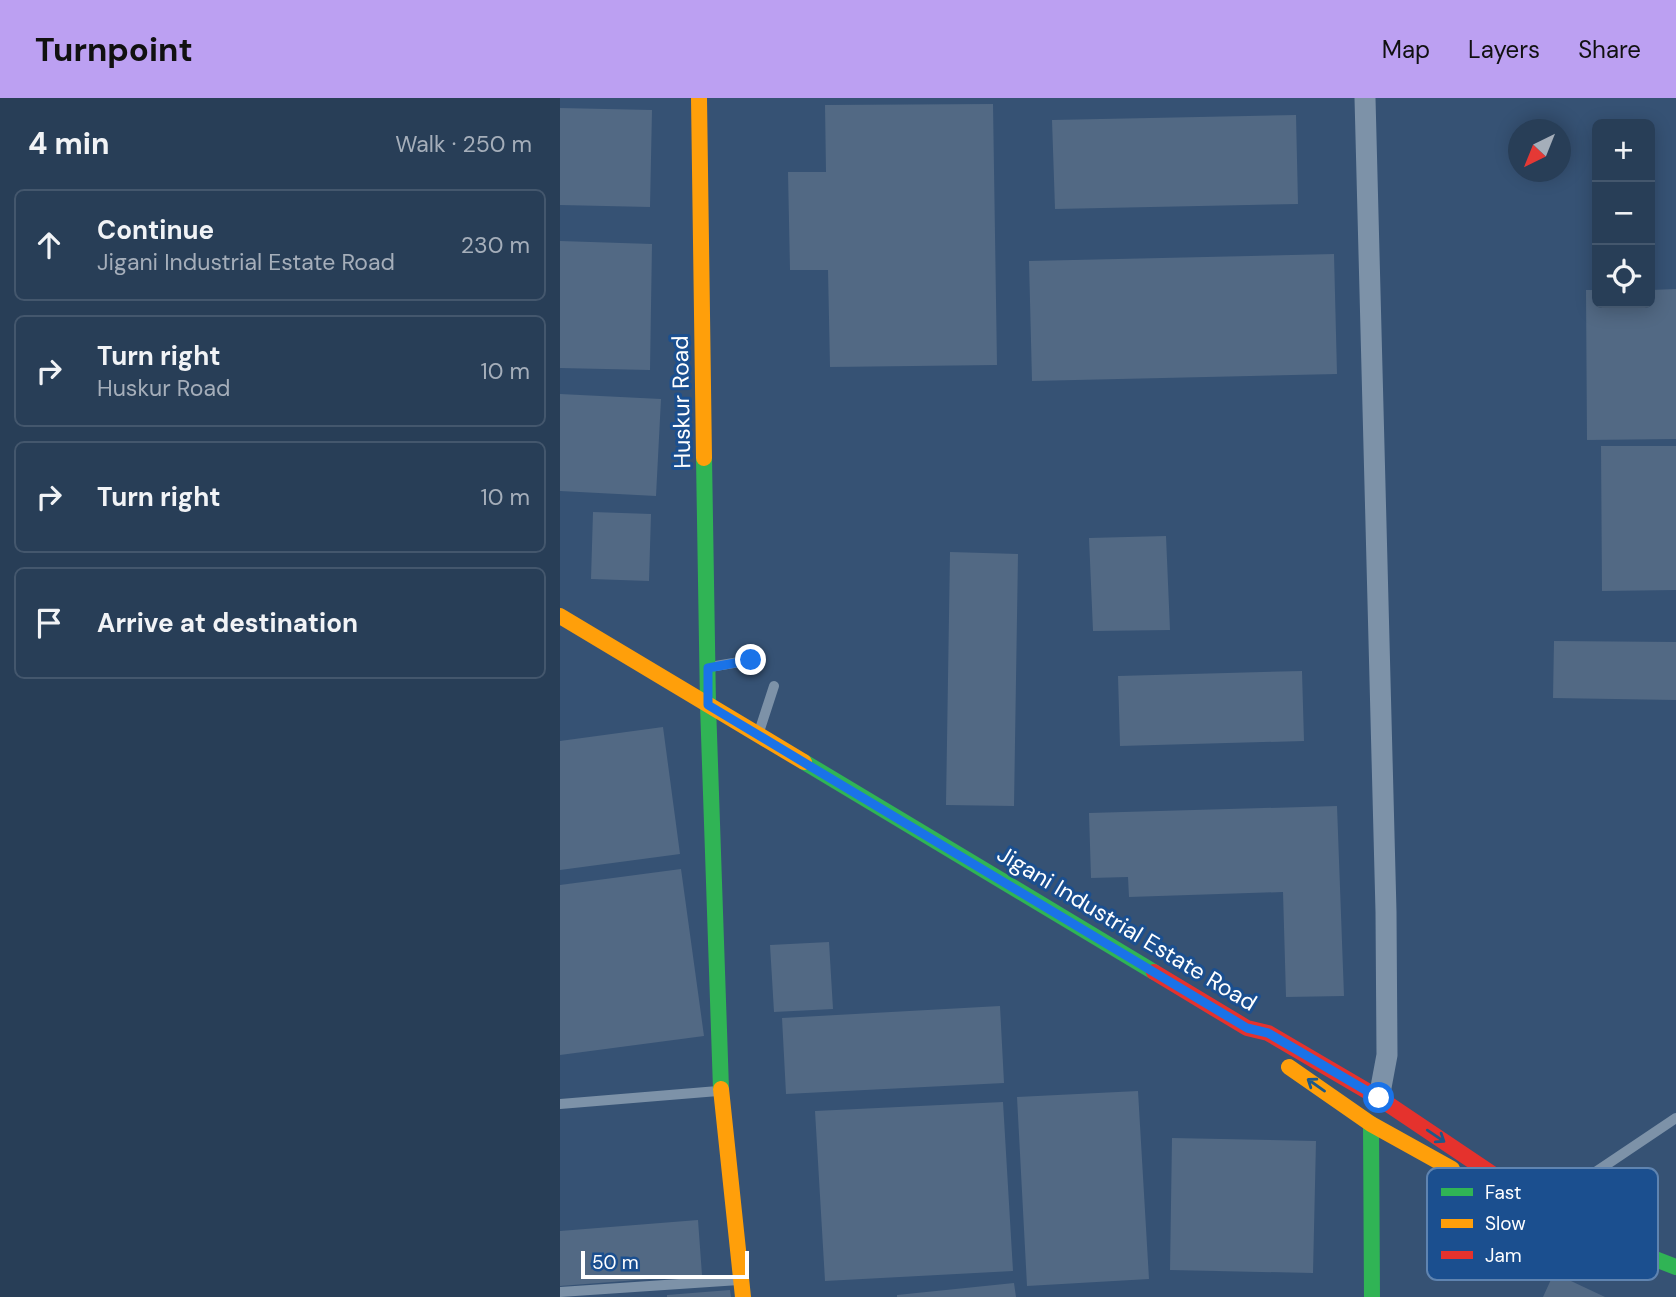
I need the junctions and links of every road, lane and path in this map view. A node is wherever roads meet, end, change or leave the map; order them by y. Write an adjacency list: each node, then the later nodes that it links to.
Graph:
1 (699, 98): 5 (main road, Huskur Road)
2 (1364, 98): 11 (street)
3 (560, 616): 7 (main road, Jigani Industrial Estate Road)
4 (751, 660): 5 (lane)
5 (708, 668): 7 (main road, Huskur Road)
6 (774, 685): 8 (lane)
7 (708, 705): 8 (main road, Jigani Industrial Estate Road); 10 (main road, Huskur Road)
8 (758, 734): 9 (main road, Jigani Industrial Estate Road)
9 (1247, 1028): 11 (main road, Jigani Industrial Estate Road); 14 (main road, one-way to 9)
10 (721, 1091): 12 (lane); 20 (main road, Huskur Road)
11 (1379, 1098): 16 (main road, Jigani Industrial Estate Road, one-way to 16)
12 (560, 1104)
13 (1676, 1118): 17 (lane)
14 (1371, 1124): 15 (main road); 23 (main road)
15 (1450, 1168)
16 (1484, 1168)
17 (1598, 1168)
18 (1658, 1260): 19 (main road, Jigani Industrial Estate Road)
19 (1676, 1267)
20 (742, 1280): 21 (lane); 22 (main road, Huskur Road)
21 (560, 1292)
22 (743, 1297)
23 (1372, 1297)

